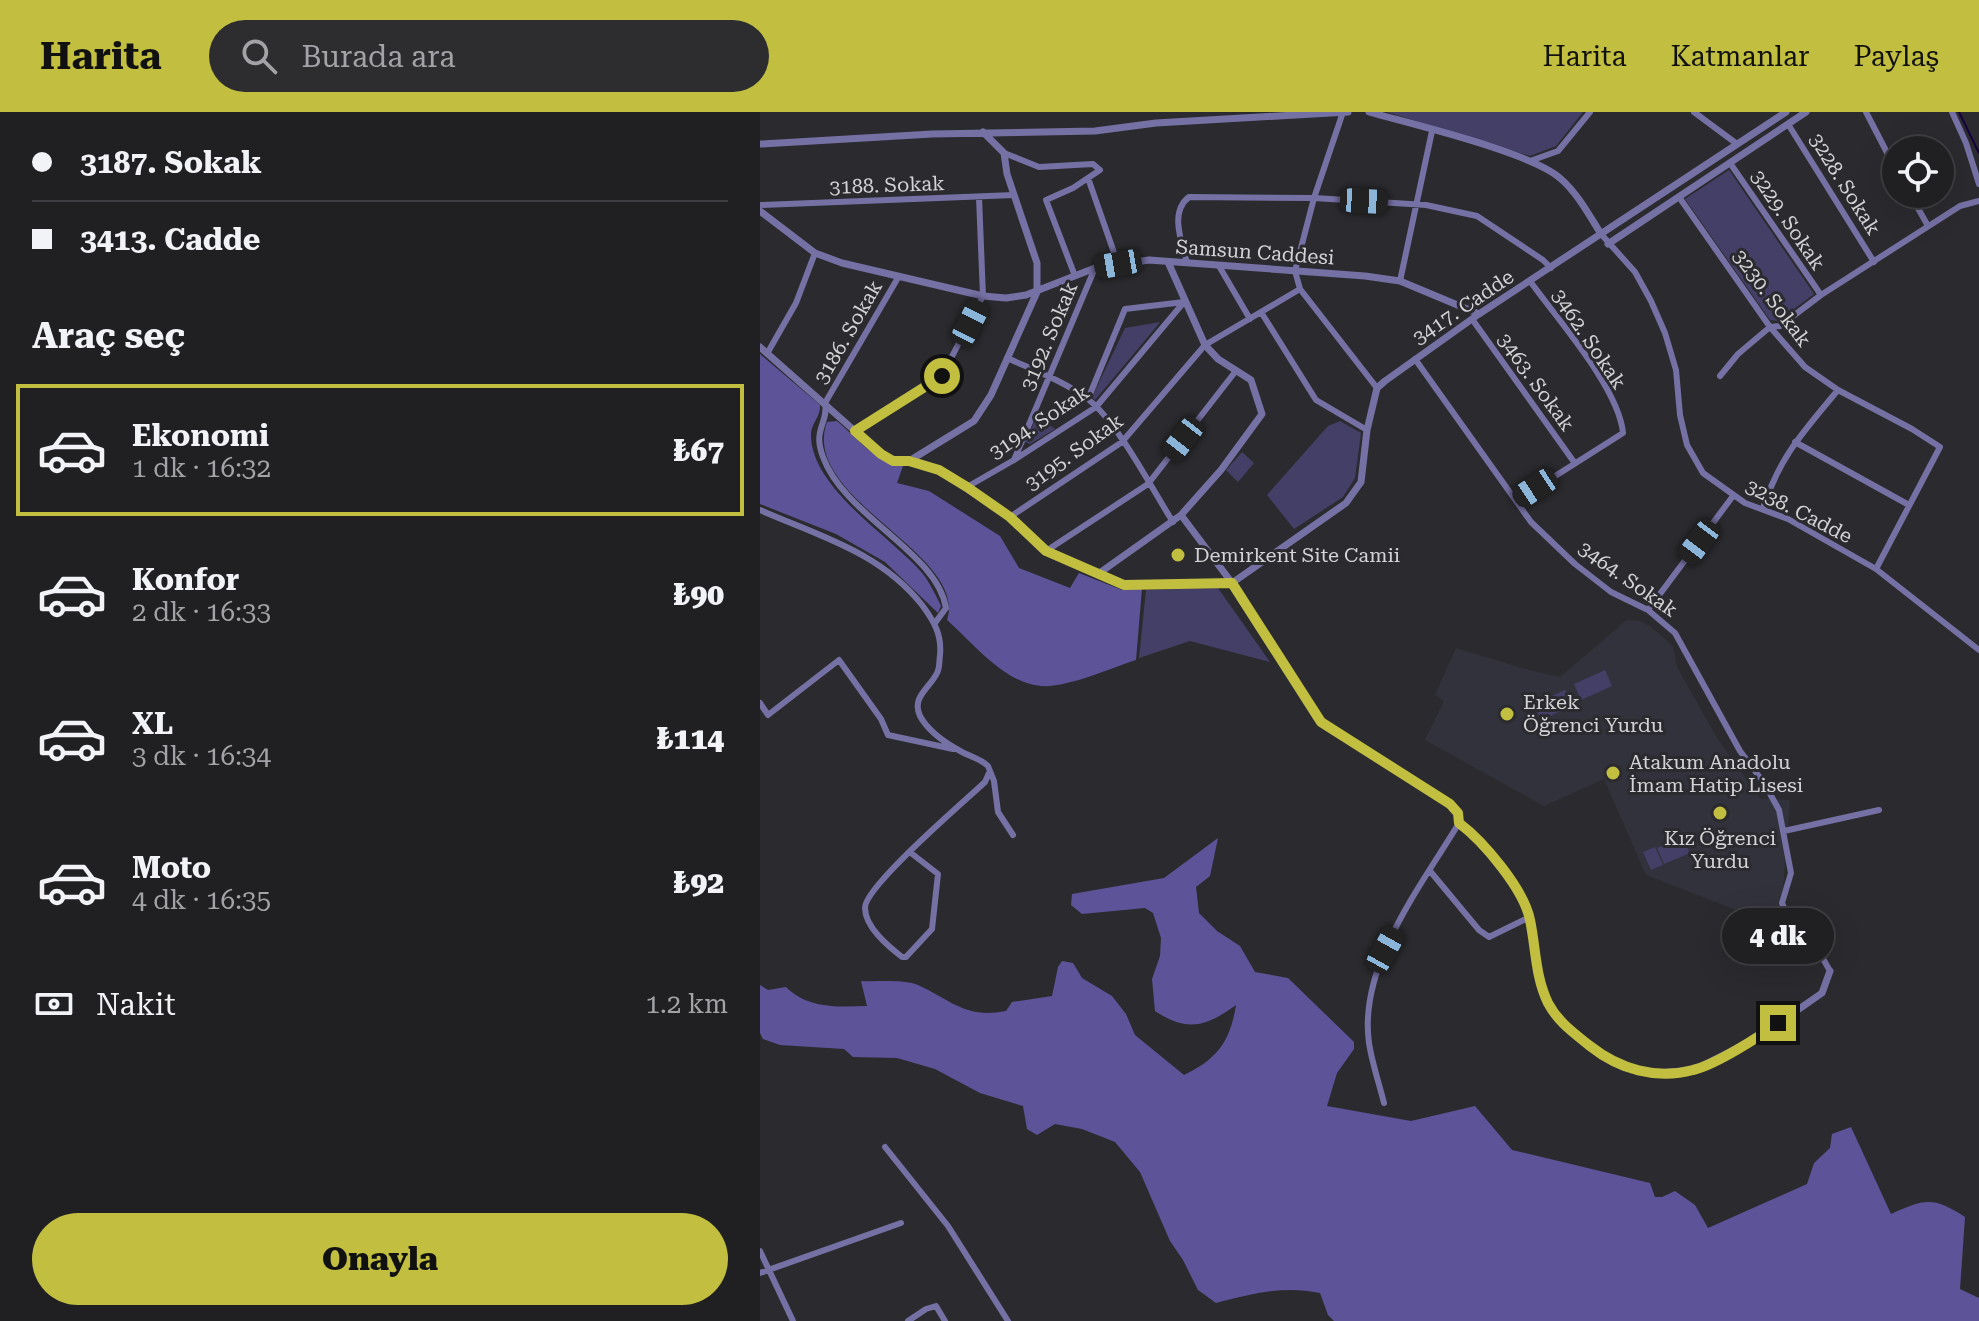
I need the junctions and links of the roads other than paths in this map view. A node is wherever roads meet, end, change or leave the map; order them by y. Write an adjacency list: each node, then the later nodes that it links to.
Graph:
1 (1346, 112): 11 (street); 23 (street)
2 (1369, 112): 10 (street)
3 (1590, 112): 16 (street)
4 (1694, 112): 14 (street)
5 (1786, 112): 14 (street, 3417. Cadde)
6 (1806, 112): 9 (street)
7 (1866, 112): 12 (street)
8 (1952, 112): 19 (street)
9 (1788, 124): 17 (street); 33 (street, 3228. Sokak)
10 (1432, 131): 16 (street); 25 (street)
11 (983, 132): 13 (street); 15 (street)
12 (1882, 143)
13 (760, 144)
14 (1737, 144): 29 (street, 3417. Cadde)
15 (1004, 153): 18 (street); 20 (street)
16 (1530, 162): 29 (street)
17 (1730, 163): 22 (street); 46 (street, 3229. Sokak)
18 (1088, 178): 35 (street); 41 (street)
19 (1979, 184)
20 (1014, 195): 21 (street, 3188. Sokak); 45 (street)
21 (979, 197): 27 (street, 3188. Sokak); 47 (street)
22 (1679, 197): 30 (street); 52 (street, 3230. Sokak)
23 (1314, 198): 25 (street); 34 (street); 39 (street)
24 (1979, 201): 28 (street)
25 (1415, 204): 38 (street); 42 (street)
26 (1918, 208): 28 (street)
27 (760, 209): 31 (street, Samsun Caddesi)
28 (1928, 226): 33 (street)
29 (1601, 234): 30 (street, 3238. Cadde); 38 (street, 3417. Cadde)
30 (1608, 244): 77 (street, 3238. Cadde)
31 (815, 253): 40 (street, Samsun Caddesi); 55 (street)
32 (1168, 262): 34 (street, Samsun Caddesi); 35 (street, Samsun Caddesi); 48 (street)
33 (1874, 262): 46 (street)
34 (1187, 263): 36 (street, Samsun Caddesi)
35 (1118, 264): 37 (street, Samsun Caddesi)
36 (1219, 266): 39 (street, Samsun Caddesi); 51 (street)
37 (1095, 268): 41 (street, Samsun Caddesi); 60 (street, 3192. Sokak)
38 (1551, 268): 43 (street, 3417. Cadde)
39 (1295, 271): 42 (street, Samsun Caddesi); 44 (street)
40 (899, 276): 47 (street, Samsun Caddesi); 64 (street, 3186. Sokak)
41 (1075, 276): 45 (street, Samsun Caddesi)
42 (1400, 281): 50 (street, Samsun Caddesi)
43 (1530, 281): 50 (street, 3417. Cadde); 74 (street, 3462. Sokak)
44 (1300, 289): 49 (street, 3195. Sokak); 61 (street)
45 (1037, 292): 47 (street, Samsun Caddesi); 56 (street)
46 (1821, 295): 52 (street)
47 (983, 296): 69 (street)
48 (1184, 302): 53 (street); 63 (street); 65 (street, 3194. Sokak)
49 (1261, 312): 51 (street, 3195. Sokak); 68 (street)
50 (1476, 317): 57 (street, 3417. Cadde); 74 (street, 3463. Sokak)
51 (1250, 319): 53 (street, 3195. Sokak)
52 (1770, 327): 59 (street); 62 (street, 3230. Sokak)
53 (1205, 345): 58 (street); 70 (street, 3195. Sokak)
54 (760, 347): 55 (street)
55 (768, 352): 64 (street)
56 (1007, 358): 60 (street); 73 (street)
57 (1415, 359): 61 (street, 3417. Cadde); 78 (street, 3464. Sokak)
58 (1235, 372): 75 (street); 82 (street)
59 (1720, 376)
60 (1049, 377): 63 (street); 72 (street, 3192. Sokak)
61 (1377, 388): 68 (street)
62 (1838, 390): 71 (street); 79 (street, 3230. Sokak)
63 (1088, 399): 65 (street)
64 (825, 403): 66 (street); 67 (street)
65 (1096, 407): 70 (street); 72 (street, 3194. Sokak)
66 (840, 417): 67 (street); 69 (street)
67 (824, 418): 90 (street)
68 (1367, 430): 88 (street)
69 (855, 431): 73 (street)
70 (1122, 442): 75 (street); 83 (street, 3195. Sokak)
71 (1795, 442): 79 (street); 80 (street)
72 (1014, 460): 76 (street, 3194. Sokak)
73 (909, 461): 76 (street)
74 (1574, 462): 78 (street, 3462. Sokak)
75 (1148, 484): 84 (street); 85 (street)
76 (967, 487): 83 (street)
77 (1733, 496): 80 (street, 3238. Cadde); 89 (street)
78 (1516, 501): 89 (street, 3464. Sokak)
79 (1909, 505): 86 (street)
80 (1763, 508): 86 (street, 3238. Cadde)
81 (760, 510): 90 (street)
82 (1181, 515): 84 (street); 88 (street)
83 (1010, 517): 85 (street)
84 (1173, 522): 87 (street)
85 (1046, 551): 87 (street)
86 (1876, 569): 91 (street, 3238. Cadde)
87 (1098, 574): 88 (street)
88 (1232, 583): 96 (street)
89 (1648, 610): 97 (street, 3464. Sokak)
90 (935, 623): 93 (street)
91 (1979, 650)
92 (760, 703): 93 (street)
93 (959, 751): 94 (street)
94 (989, 773): 98 (street); 99 (street)
95 (1879, 810): 97 (street)
96 (1459, 823): 100 (street); 101 (street)
97 (1784, 831): 102 (street, 3464. Sokak)
98 (1013, 835)
99 (911, 853): 99 (street)
100 (1430, 871): 101 (street); 103 (street)
101 (1530, 917): 102 (street)
102 (1830, 971)
103 (1384, 1103)
104 (885, 1147): 112 (street)
105 (901, 1223): 107 (street)
106 (760, 1251): 107 (street)
107 (769, 1270): 108 (street); 109 (street)
108 (760, 1273)
109 (793, 1321)
110 (908, 1321): 111 (street)
111 (945, 1321)
112 (1008, 1321)

